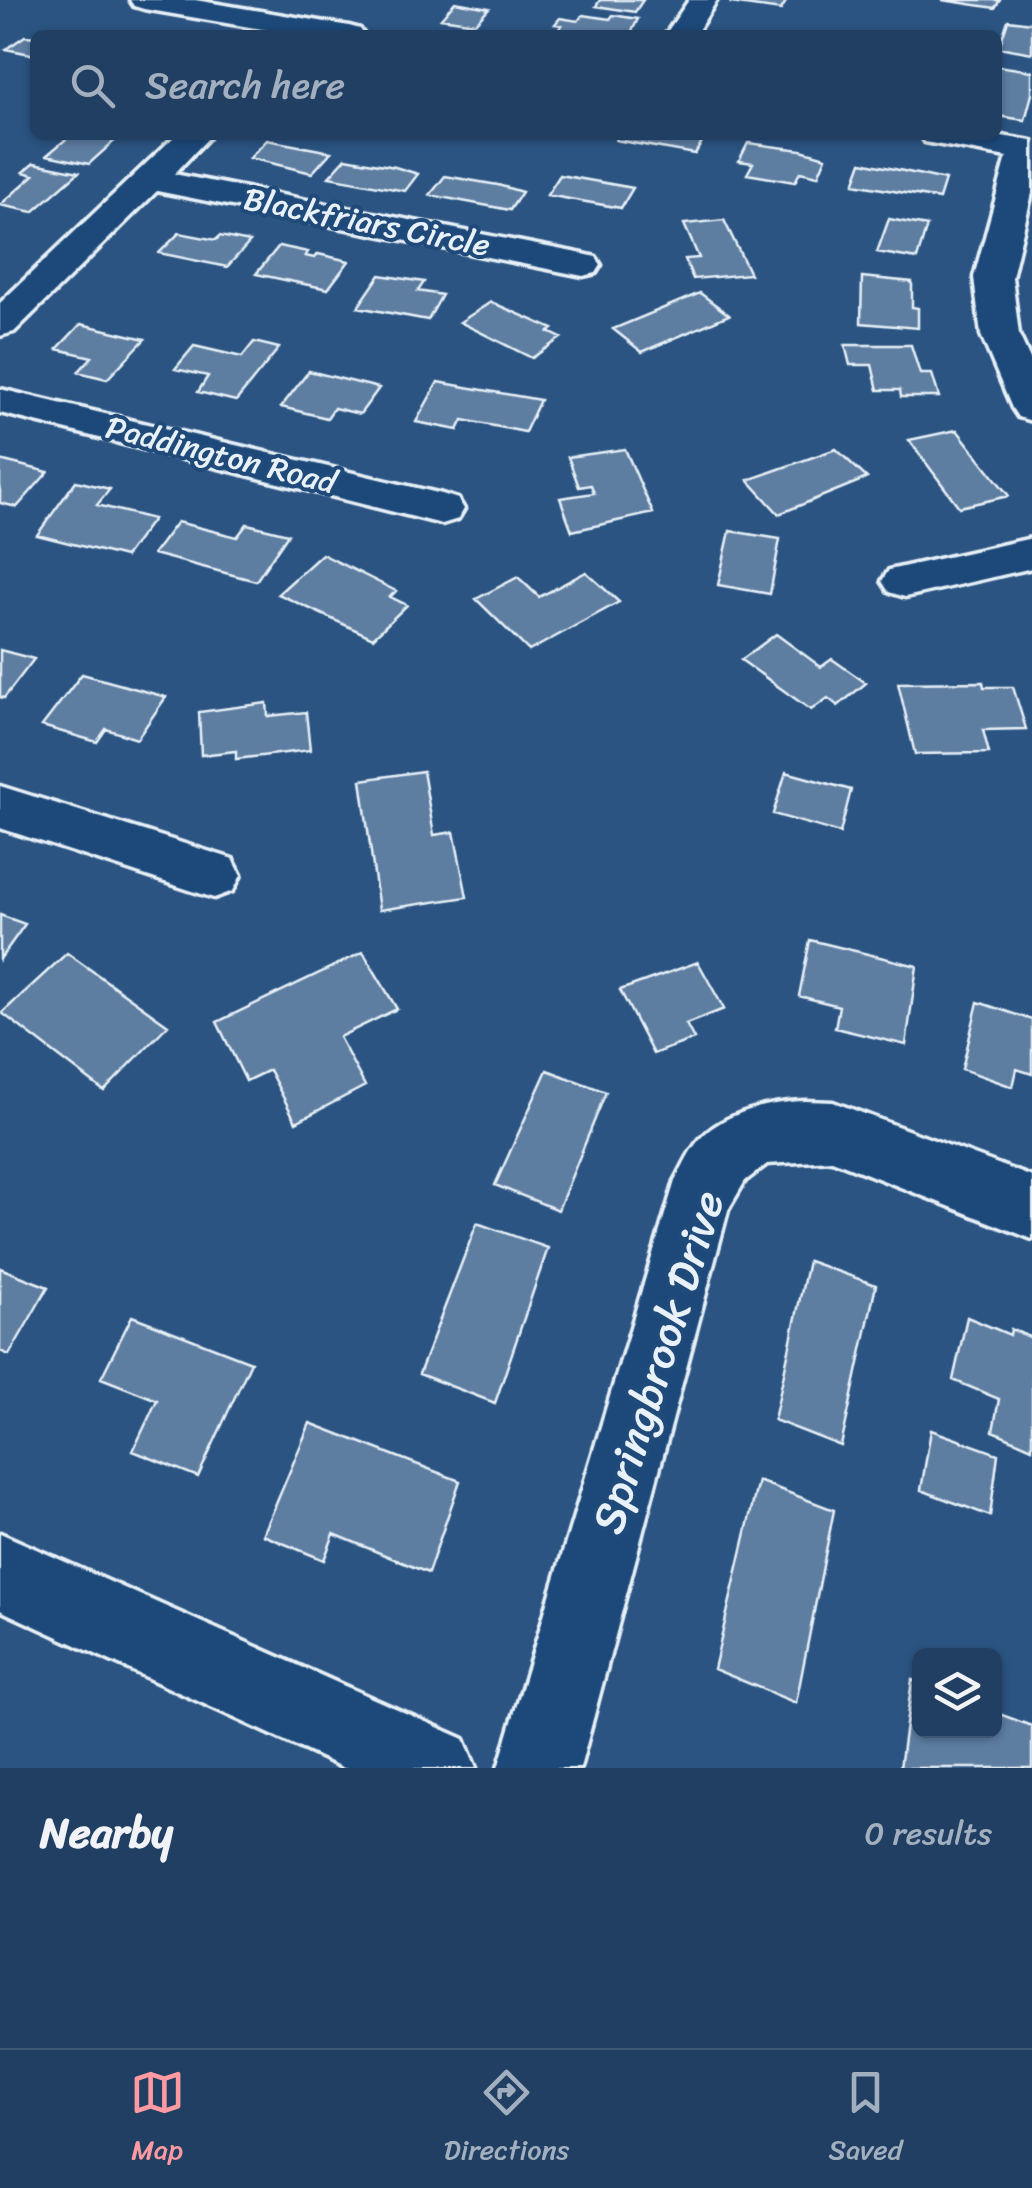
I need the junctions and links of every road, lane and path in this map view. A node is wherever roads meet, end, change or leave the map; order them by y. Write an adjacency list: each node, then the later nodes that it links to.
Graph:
1 (144, 0): 4 (street)
2 (703, 0): 6 (street)
3 (330, 6): 5 (street)
4 (297, 30)
5 (303, 30)
6 (683, 30)
7 (190, 140): 10 (street)
8 (968, 140): 9 (street)
9 (1029, 150): 14 (street)
10 (150, 179): 11 (street, Blackfriars Circle); 12 (street)
11 (583, 265)
12 (0, 324)
13 (0, 401): 15 (street, Paddington Road)
14 (1032, 408)
15 (442, 509)
16 (1032, 553): 17 (street)
17 (906, 581)
18 (0, 807): 19 (street)
19 (214, 874)
20 (1032, 1208): 23 (street, Springbrook Drive)
21 (0, 1571): 22 (street)
22 (435, 1768)
23 (539, 1768)

